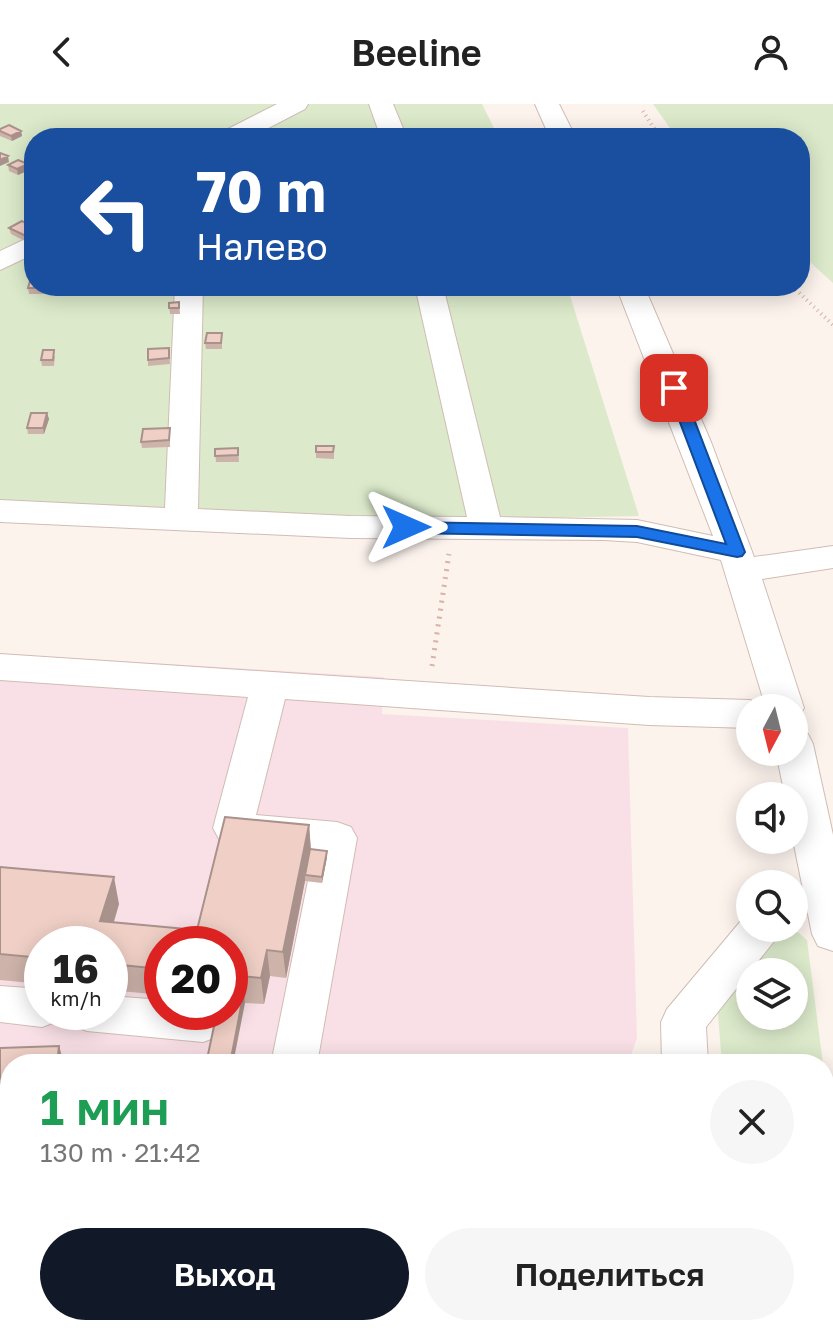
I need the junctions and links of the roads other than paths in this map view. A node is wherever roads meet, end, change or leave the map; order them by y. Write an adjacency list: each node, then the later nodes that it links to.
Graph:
1 (296, 104): 4 (street)
2 (381, 104): 5 (street)
3 (547, 104): 6 (street)
4 (249, 128)
5 (390, 128)
6 (558, 128)
7 (24, 249): 8 (street)
8 (0, 262)
9 (189, 296): 13 (street)
10 (431, 296): 14 (street)
11 (634, 296): 16 (street)
12 (0, 511): 13 (street)
13 (181, 518): 14 (street)
14 (474, 528): 16 (street)
15 (833, 557): 16 (street)
16 (740, 561): 19 (street)
17 (0, 667): 18 (street)
18 (270, 685): 20 (street); 28 (street)
19 (781, 694)
20 (736, 714)
21 (796, 766): 22 (street)
22 (806, 870)
23 (808, 875): 24 (street)
24 (833, 934)
25 (749, 942): 29 (street)
26 (0, 1004): 27 (street)
27 (24, 1006)
28 (296, 1054)
29 (685, 1054)

